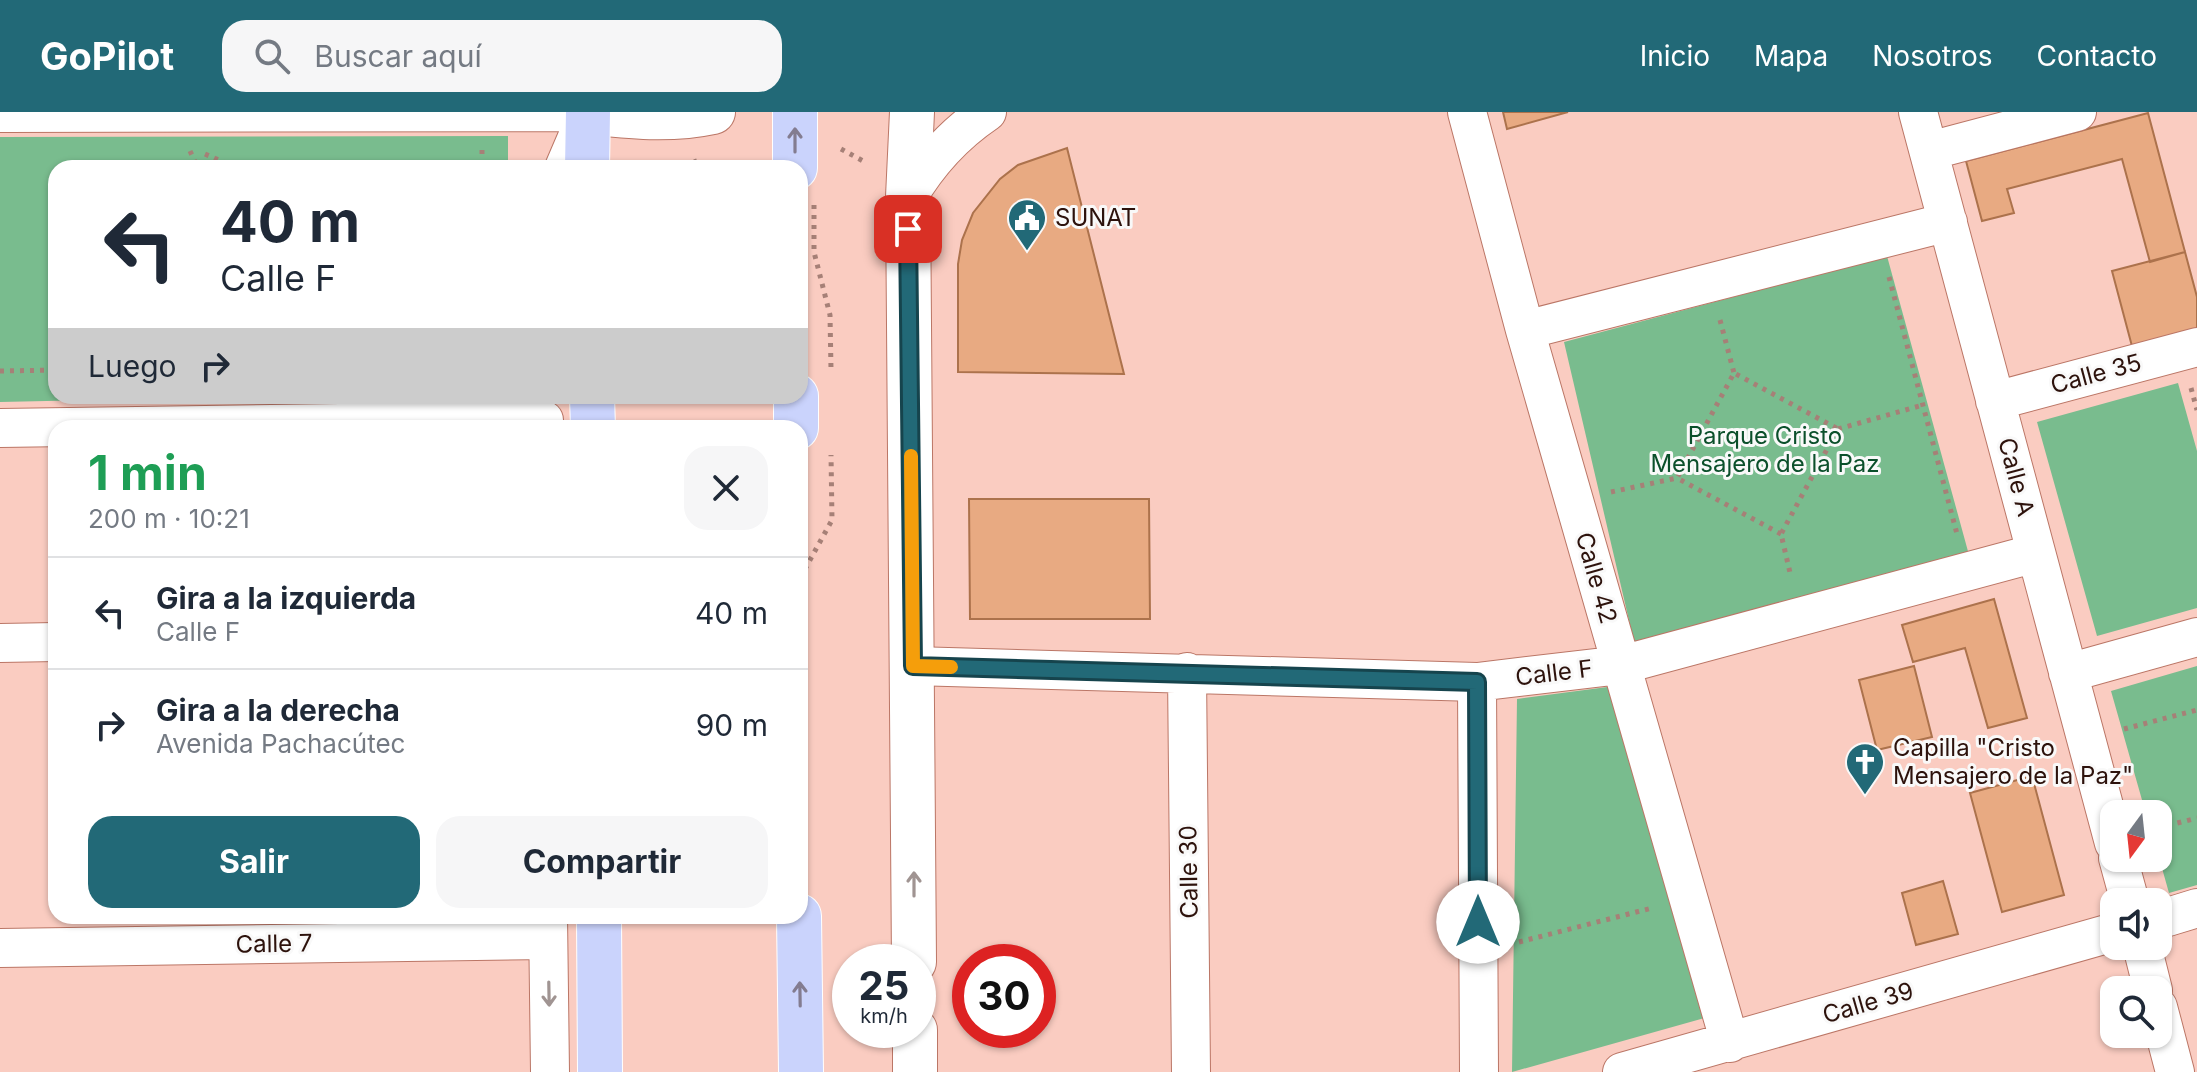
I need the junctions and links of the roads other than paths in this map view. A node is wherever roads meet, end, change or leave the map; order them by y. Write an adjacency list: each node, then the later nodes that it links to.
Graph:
1 (588, 112): 2 (street); 9 (street); 11 (street); 12 (main road)
2 (713, 112)
3 (795, 112): 13 (main road, one-way to 3)
4 (912, 112): 14 (street)
5 (987, 112): 14 (street)
6 (1467, 112): 16 (street, Calle 42)
7 (1918, 112): 10 (street, Calle A)
8 (2077, 112): 10 (street)
9 (0, 113)
10 (1929, 151): 15 (street, Calle A)
11 (567, 160)
12 (587, 160)
13 (814, 175)
14 (908, 197): 30 (street)
15 (1948, 222): 16 (street); 19 (street, Calle A)
16 (1525, 330): 29 (street, Calle 42)
17 (2197, 347): 19 (street, Calle 35)
18 (813, 387): 24 (main road)
19 (1995, 401): 25 (street, Calle A)
20 (544, 415): 21 (street)
21 (335, 420)
22 (48, 427): 23 (street)
23 (0, 428)
24 (814, 435)
25 (2036, 553): 29 (street, Calle F); 32 (street, Calle A)
26 (2197, 637): 32 (street)
27 (48, 642): 28 (street)
28 (0, 643)
29 (1621, 665): 33 (street, Calle F); 43 (street, Calle 42)
30 (913, 666): 31 (street, Calle F); 41 (street, one-way to 30)
31 (1187, 672): 33 (street, Calle F); 50 (street, Calle 30)
32 (2068, 673): 34 (street, Calle A)
33 (1477, 682): 51 (street)
34 (2102, 800)
35 (2197, 908): 36 (street)
36 (2172, 916)
37 (599, 924): 47 (main road)
38 (799, 924): 48 (main road, one-way to 38)
39 (548, 928): 42 (street, Calle 7); 46 (street, one-way to 46)
40 (2100, 936): 43 (street, Calle 39)
41 (914, 944)
42 (0, 948)
43 (1730, 1043): 52 (street, Calle 39)
44 (915, 1048): 49 (street)
45 (2169, 1048): 53 (street)
46 (550, 1072)
47 (600, 1072)
48 (801, 1072)
49 (915, 1072)
50 (1191, 1072)
51 (1479, 1072)
52 (1622, 1072)
53 (2175, 1072)

